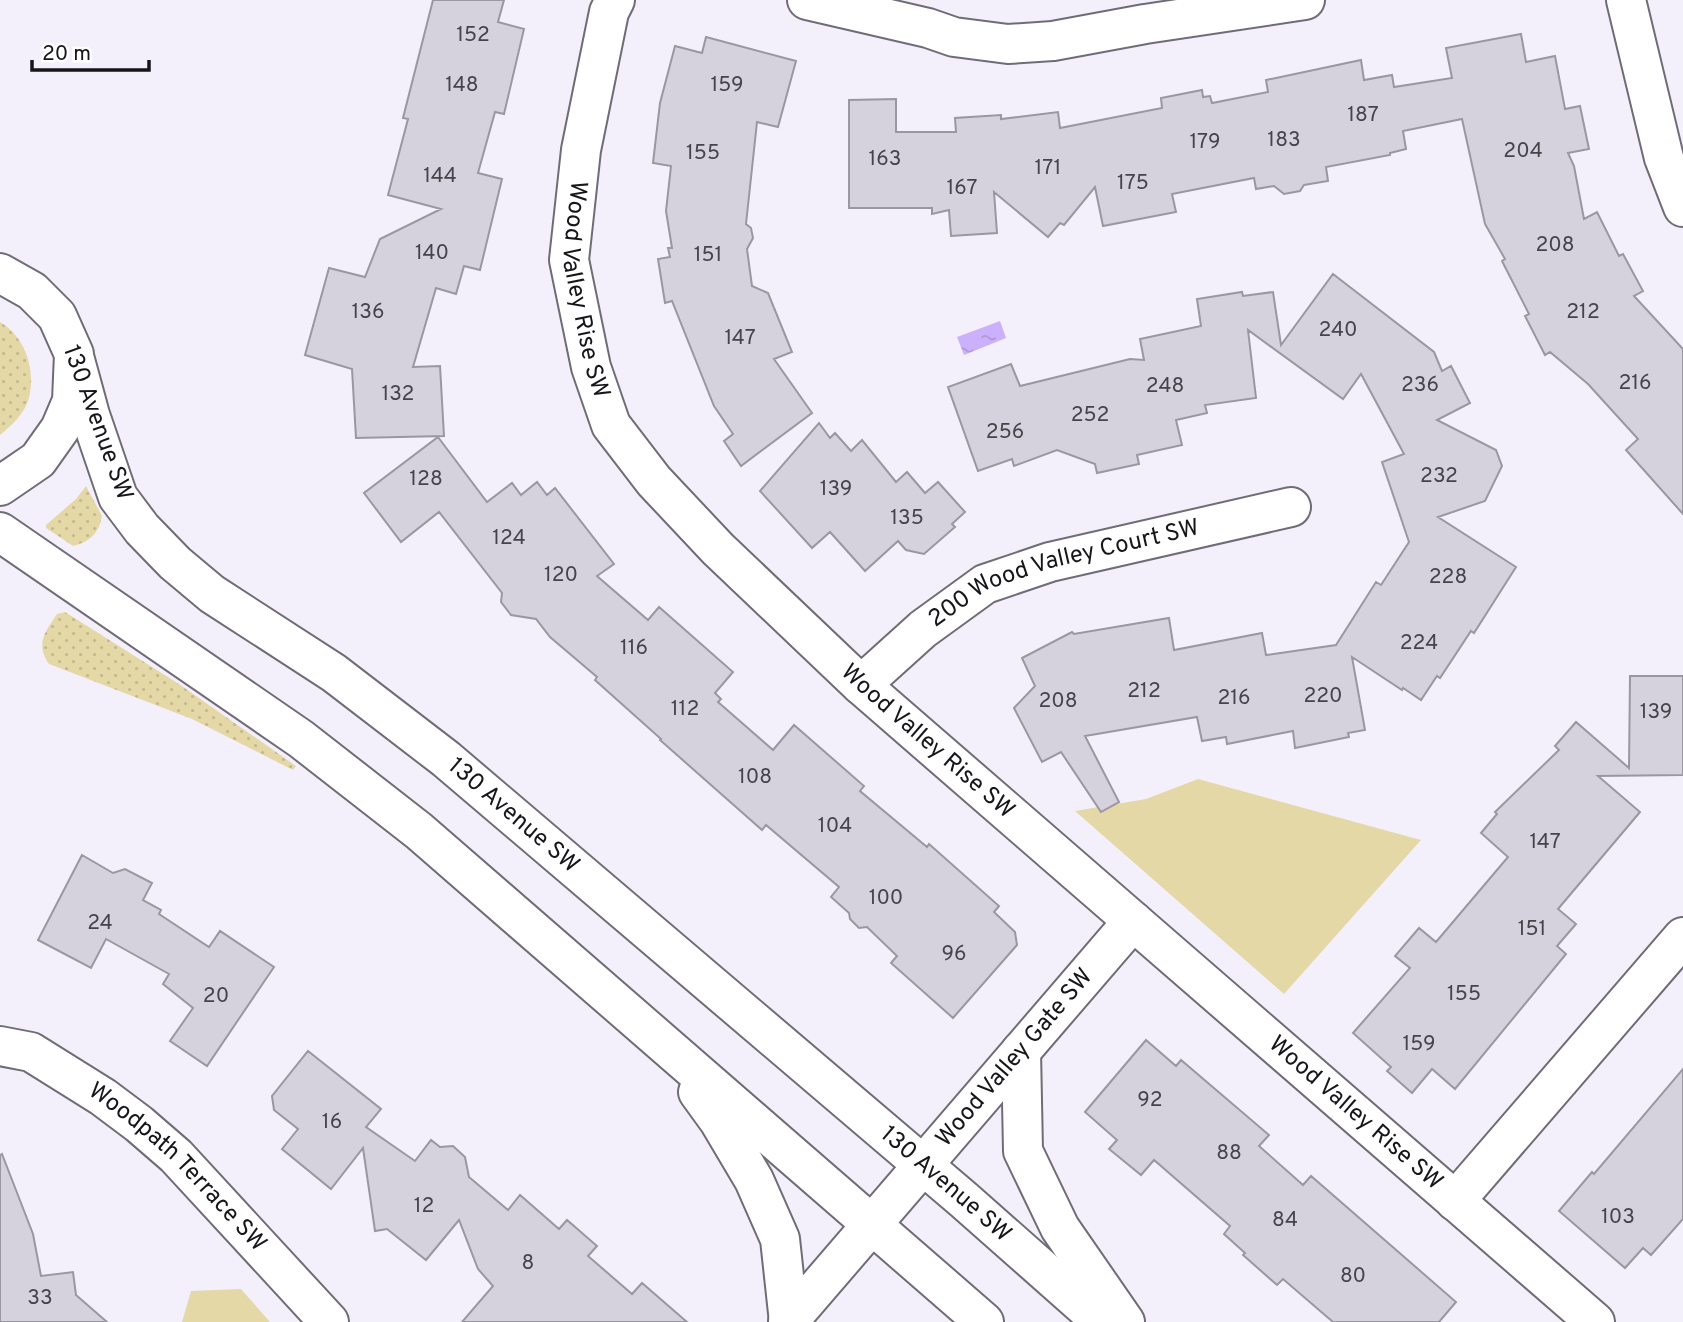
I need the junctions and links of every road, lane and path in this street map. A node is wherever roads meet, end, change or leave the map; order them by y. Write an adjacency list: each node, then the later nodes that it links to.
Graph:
1 (615, 0): 12 (street, Wood Valley Rise SW)
2 (807, 0): 5 (street)
3 (1305, 0): 5 (street)
4 (1626, 0): 6 (street)
5 (1147, 12)
6 (1683, 207)
7 (0, 273): 8 (street, 130 Avenue SW)
8 (74, 354): 9 (street); 18 (street, 130 Avenue SW)
9 (0, 486)
10 (1291, 508): 12 (street, 200 Wood Valley Court SW)
11 (0, 531): 16 (street)
12 (861, 685): 13 (street, Wood Valley Rise SW)
13 (1133, 921): 17 (street, Wood Valley Gate SW); 19 (street, Wood Valley Rise SW)
14 (1683, 937): 19 (street)
15 (0, 1045): 21 (street, Woodpath Terrace SW)
16 (664, 1045): 20 (street); 22 (street)
17 (1021, 1051): 18 (street, Wood Valley Gate SW); 25 (street)
18 (922, 1165): 20 (street, Wood Valley Gate SW); 24 (street, 130 Avenue SW)
19 (1455, 1201): 26 (street, Wood Valley Rise SW)
20 (883, 1210): 22 (street, Wood Valley Gate SW); 23 (street)
21 (329, 1322)
22 (788, 1322)
23 (984, 1322)
24 (1102, 1322)
25 (1125, 1322)
26 (1595, 1322)

